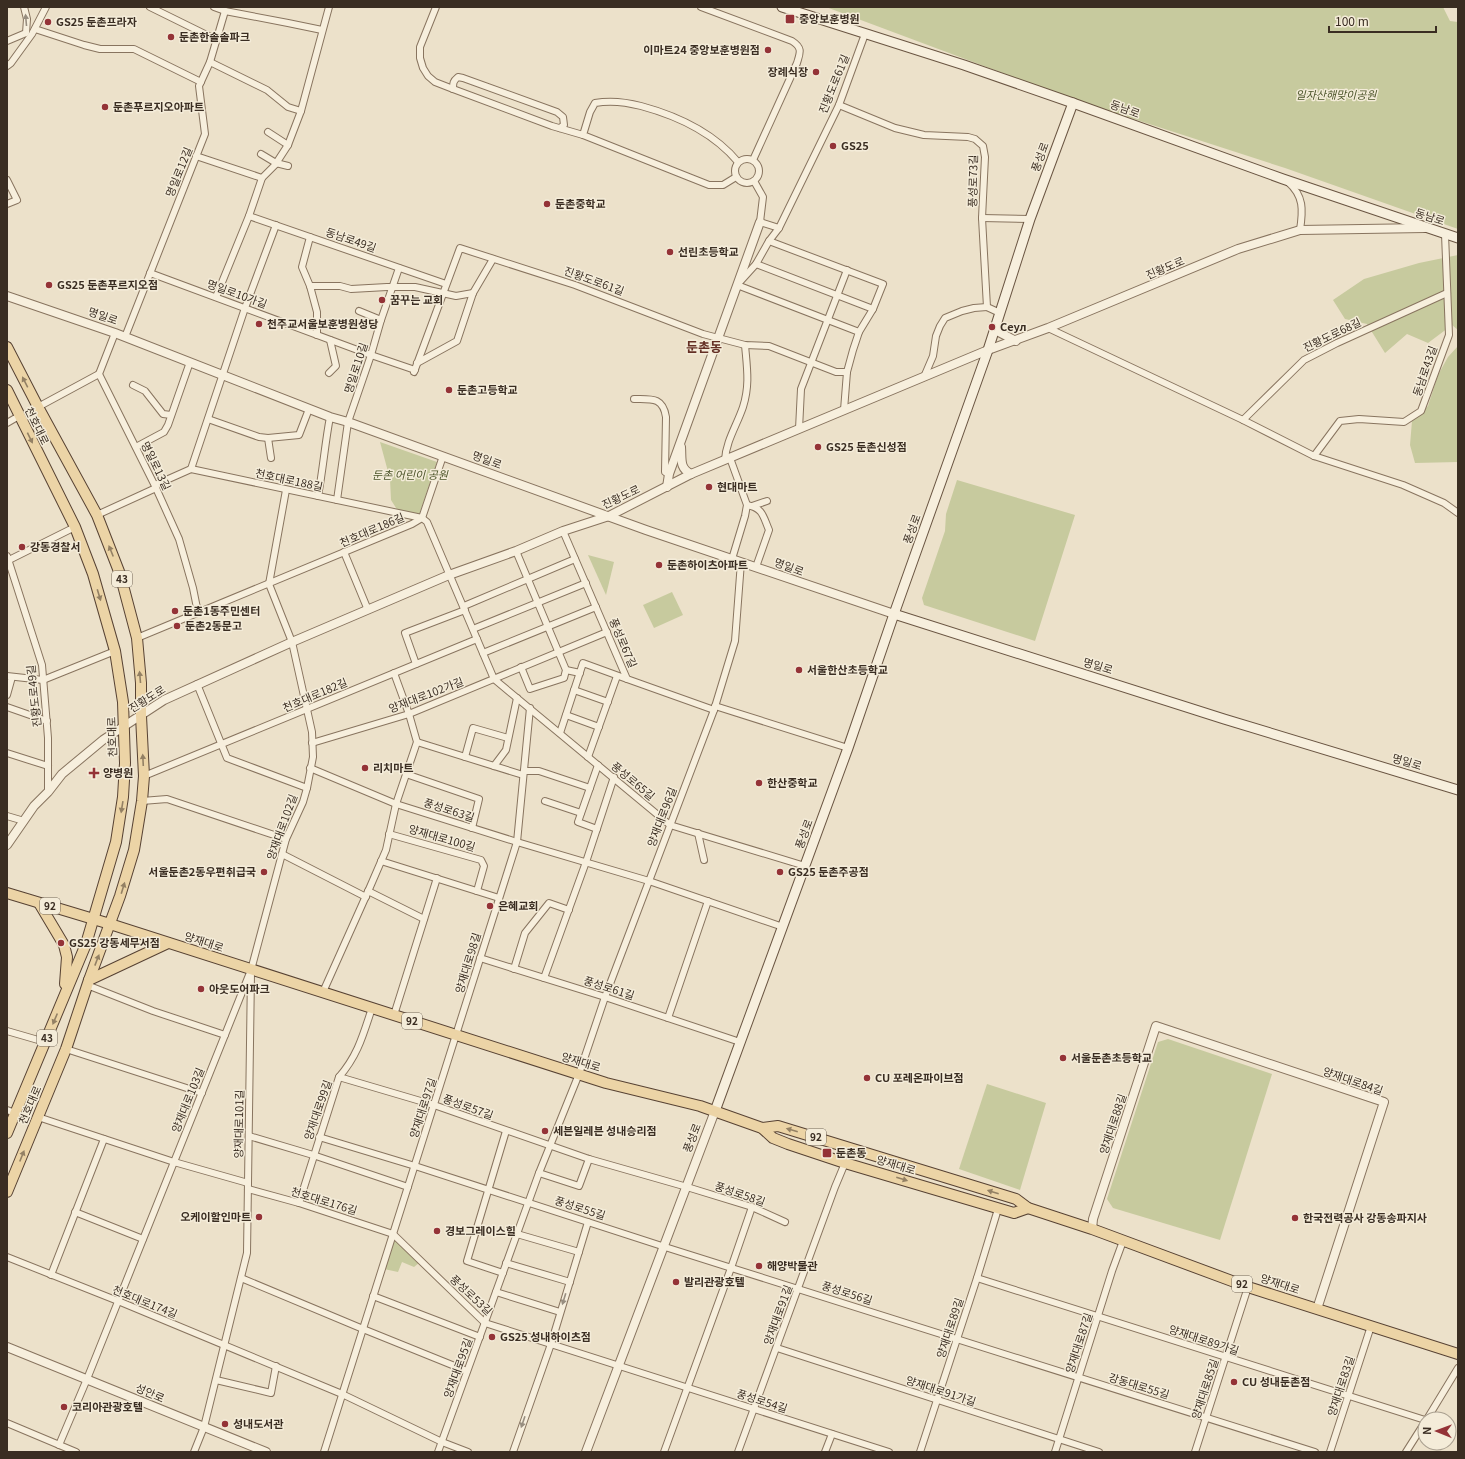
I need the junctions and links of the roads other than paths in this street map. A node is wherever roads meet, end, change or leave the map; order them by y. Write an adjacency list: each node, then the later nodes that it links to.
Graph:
1 (24, 7): 14 (street, one-way to 1)
2 (46, 7): 10 (street)
3 (150, 7): 13 (street)
4 (214, 7): 9 (street)
5 (329, 7): 11 (street)
6 (436, 7): 18 (street)
7 (702, 7): 28 (street)
8 (782, 7): 12 (main road, 동남로)
9 (225, 11): 11 (street); 13 (street, 명일로12길)
10 (35, 29): 16 (street); 17 (street)
11 (322, 30): 21 (street)
12 (865, 34): 19 (main road, 동남로); 20 (street, 진황도로61길)
13 (217, 40): 15 (street, 명일로12길)
14 (7, 41)
15 (210, 62): 17 (street, 명일로12길); 21 (street)
16 (7, 66)
17 (201, 82): 27 (street, 명일로12길)
18 (453, 89): 22 (street); 22 (street)
19 (1073, 103): 34 (main road, 동남로); 40 (main road, 풍성로)
20 (839, 105): 39 (street, 풍성로73길); 43 (street, 진황도로61길)
21 (301, 111): 25 (street)
22 (560, 128): 24 (street)
23 (268, 132): 25 (street)
24 (582, 135): 29 (street); 32 (street)
25 (288, 145): 30 (street)
26 (261, 154): 30 (street)
27 (196, 156): 33 (street); 54 (street, 명일로12길)
28 (753, 160): 29 (street); 36 (street)
29 (738, 162): 32 (street)
30 (276, 163): 31 (street); 33 (street)
31 (288, 166)
32 (736, 177): 36 (street)
33 (262, 178): 38 (street)
34 (1283, 179): 44 (main road, 동남로); 45 (street)
35 (7, 180): 37 (street)
36 (754, 181): 41 (street)
37 (7, 204)
38 (249, 216): 42 (street, 동남로49길); 64 (street)
39 (982, 218): 40 (street); 65 (street, 풍성로73길)
40 (1030, 219): 69 (main road, 풍성로)
41 (760, 222): 43 (street); 56 (street, 진황도로61길)
42 (276, 225): 47 (street, 동남로49길); 66 (street)
43 (779, 228): 49 (street, 진황도로61길)
44 (1425, 228): 45 (street, 진황도로); 46 (main road, 동남로)
45 (1300, 230): 72 (street, 진황도로)
46 (1445, 234): 48 (main road, 동남로); 61 (street, 동남로43길)
47 (310, 237): 52 (street, 동남로49길); 57 (street)
48 (1458, 238)
49 (769, 241): 51 (street, 진황도로61길); 53 (street)
50 (493, 259): 55 (street, 진황도로61길); 59 (street); 78 (street, 진황도로61길)
51 (756, 264): 56 (street, 진황도로61길); 62 (street)
52 (400, 268): 55 (street, 동남로49길); 58 (street, 명일로10길)
53 (847, 270): 62 (street); 67 (street)
54 (150, 273): 64 (street, 명일로10가길); 77 (street, 명일로12길)
55 (446, 284): 60 (street)
56 (737, 285): 71 (street); 78 (street, 진황도로61길)
57 (310, 286): 58 (street); 76 (street)
58 (393, 287): 60 (street); 70 (street, 명일로10길)
59 (473, 292): 60 (street); 87 (street)
60 (443, 293): 87 (street)
61 (1447, 293): 103 (street, 진황도로68길); 111 (street, 동남로43길)
62 (838, 295): 67 (street); 71 (street)
63 (7, 296): 75 (street, 명일로)
64 (216, 297): 66 (street, 명일로10가길)
65 (987, 307): 69 (street); 92 (street)
66 (245, 308): 76 (street, 명일로10가길); 91 (street)
67 (873, 309): 74 (street)
68 (359, 311): 70 (street)
69 (1000, 313): 73 (main road, 풍성로)
70 (381, 320): 84 (street, 명일로10길)
71 (828, 320): 74 (street); 86 (street)
72 (1048, 328): 80 (street, 진황도로); 103 (street)
73 (995, 330): 80 (street); 83 (main road, 풍성로)
74 (859, 332): 88 (street)
75 (115, 333): 77 (street, 명일로); 90 (street)
76 (317, 335): 79 (street, 명일로10가길)
77 (126, 337): 85 (street, 명일로)
78 (719, 337): 81 (street, 진황도로61길); 108 (street, 진황도로61길)
79 (330, 340): 84 (street, 명일로10가길); 89 (street)
80 (1016, 341): 83 (street, 진황도로)
81 (745, 345): 86 (street, 진황도로61길); 113 (street)
82 (7, 346): 96 (main road, 천호대로 / 43, one-way to 82)
83 (988, 350): 92 (street, 진황도로); 146 (main road, 풍성로)
84 (371, 355): 87 (street, 명일로10가길); 104 (street, 명일로10길)
85 (190, 362): 91 (street, 명일로); 99 (street)
86 (811, 362): 88 (street, 진황도로61길); 106 (street)
87 (415, 368)
88 (847, 372): 98 (street)
89 (329, 373)
90 (99, 374): 96 (street); 109 (street, 명일로13길)
91 (223, 375): 97 (street, 명일로); 102 (street)
92 (924, 377): 98 (street, 진황도로)
93 (133, 385): 99 (street)
94 (7, 390): 100 (main road, 천호대로 / 43)
95 (634, 399): 115 (street)
96 (38, 407): 125 (main road, 천호대로 / 43)
97 (309, 409): 101 (street, 명일로); 107 (street)
98 (844, 410): 106 (street, 진황도로)
99 (171, 415): 109 (street)
100 (19, 416): 105 (street); 128 (main road, 천호대로 / 43, one-way to 128)
101 (330, 417): 104 (street, 명일로); 120 (street)
102 (208, 419): 107 (street); 114 (street)
103 (1243, 420): 111 (street)
104 (348, 422): 110 (street, 명일로); 121 (street)
105 (7, 423)
106 (799, 429): 113 (street, 진황도로)
107 (268, 438): 112 (street, 천호대로188길)
108 (680, 443): 115 (street, 진황도로61길); 116 (street)
109 (136, 447): 117 (street, 명일로13길)
110 (443, 456): 126 (street, 명일로); 127 (street, 천호대로186길)
111 (1314, 456): 124 (street)
112 (271, 458)
113 (727, 459): 116 (street, 진황도로); 123 (street)
114 (191, 469): 117 (street); 119 (street, 천호대로188길)
115 (669, 474): 118 (street, 진황도로61길)
116 (691, 474): 118 (street, 진황도로)
117 (155, 486): 125 (street); 145 (street, 명일로13길)
118 (667, 487): 126 (street, 진황도로)
119 (286, 490): 120 (street, 천호대로188길); 140 (street)
120 (318, 496): 121 (street, 천호대로188길)
121 (337, 500): 127 (street, 천호대로188길)
122 (767, 501): 123 (street)
123 (749, 505): 134 (street); 136 (street)
124 (1458, 513)
125 (97, 515): 150 (main road, 천호대로 / 43, one-way to 125)
126 (609, 516): 129 (street, 진황도로); 134 (street, 명일로)
127 (422, 518): 130 (street, 천호대로186길); 137 (street)
128 (74, 527): 132 (street); 153 (main road, 천호대로 / 43, one-way to 153)
129 (563, 531): 131 (street, 진황도로); 133 (street, 풍성로67길)
130 (344, 552): 140 (street, 천호대로186길); 144 (street)
131 (516, 552): 137 (street, 진황도로); 138 (street)
132 (8, 558): 165 (street, 진황도로49길)
133 (575, 559): 138 (street); 139 (street, 풍성로67길)
134 (732, 559): 135 (street, 명일로)
135 (741, 562): 136 (street, 명일로); 173 (street, 양재대로96길)
136 (756, 567): 146 (street, 명일로)
137 (449, 575): 143 (street, 풍성로65길); 144 (street, 진황도로)
138 (529, 579): 141 (street); 143 (street)
139 (586, 583): 141 (street); 142 (street, 풍성로67길)
140 (269, 584): 145 (street, 천호대로186길); 152 (street)
141 (539, 603): 147 (street); 148 (street)
142 (596, 607): 147 (street); 149 (street, 풍성로67길)
143 (464, 608): 148 (street, 풍성로65길); 156 (street)
144 (368, 610): 152 (street, 진황도로)
145 (198, 613): 150 (street, 천호대로186길)
146 (894, 614): 186 (main road, 풍성로); 200 (main road, 명일로)
147 (549, 627): 154 (street); 155 (street)
148 (473, 629): 151 (street, 풍성로65길)
149 (607, 632): 154 (street, 양재대로102가길); 164 (street, 풍성로67길)
150 (137, 638): 177 (main road, 천호대로 / 43, one-way to 150)
151 (477, 639): 155 (street, 풍성로65길); 156 (street, 천호대로182길)
152 (292, 642): 166 (street, 진황도로); 174 (street, 양재대로102길)
153 (114, 651): 165 (street); 179 (main road, 천호대로 / 43)
154 (559, 652): 157 (street, 양재대로102가길); 158 (street)
155 (483, 653): 163 (street, 풍성로65길)
156 (416, 664): 159 (street, 천호대로182길)
157 (522, 667): 158 (street); 163 (street, 양재대로102가길)
158 (566, 670): 160 (street)
159 (394, 673): 174 (street, 천호대로182길); 175 (street)
160 (580, 673): 162 (street); 167 (street)
161 (10, 676): 165 (street); 168 (street)
162 (617, 676): 164 (street); 170 (street)
163 (494, 678): 169 (street, 풍성로65길); 175 (street, 양재대로102가길)
164 (628, 679): 173 (street, 풍성로67길)
165 (43, 680): 178 (street, 진황도로49길)
166 (197, 684): 177 (street, 진황도로); 185 (street)
167 (574, 690): 170 (street); 176 (street)
168 (7, 695)
169 (517, 698): 172 (street, 풍성로65길); 182 (street)
170 (608, 702): 180 (street)
171 (7, 708): 178 (street)
172 (530, 708): 181 (street, 풍성로65길); 194 (street, 양재대로98길)
173 (714, 708): 186 (street, 풍성로67길); 208 (street, 양재대로96길)
174 (307, 710): 184 (street, 양재대로102길); 185 (street, 천호대로182길)
175 (409, 714): 183 (street); 184 (street, 양재대로102가길)
176 (566, 715): 180 (street); 181 (street)
177 (141, 716): 179 (street, 진황도로); 196 (main road, 천호대로 / 43, one-way to 177)
178 (47, 721): 191 (street, 진황도로49길)
179 (124, 726): 201 (street, 진황도로); 231 (main road, 천호대로 / 43, one-way to 231)
180 (599, 727): 189 (street)
181 (560, 733): 189 (street, 풍성로65길)
182 (508, 738): 188 (street); 192 (street)
183 (417, 742): 188 (street); 195 (street)
184 (312, 743): 193 (street, 양재대로102길)
185 (222, 744): 196 (street, 천호대로182길); 198 (street)
186 (848, 748): 220 (main road, 풍성로)
187 (7, 753): 191 (street)
188 (465, 757): 192 (street)
189 (588, 757): 190 (street, 풍성로65길)
190 (598, 765): 197 (street, 풍성로65길); 199 (street, 풍성로65길)
191 (48, 766): 201 (street, 진황도로49길)
192 (494, 766): 194 (street)
193 (310, 768): 198 (street, 양재대로102길); 204 (street, 풍성로63길)
194 (524, 773): 199 (street); 214 (street, 양재대로98길)
195 (406, 774): 204 (street); 209 (street, 양재대로100길)
196 (144, 776): 202 (main road, 천호대로 / 43)
197 (614, 778): 208 (street, 풍성로65길); 210 (street)
198 (307, 788): 213 (street, 양재대로102길)
199 (590, 788): 205 (street, 풍성로65길)
200 (1458, 790)
201 (48, 792): 207 (street, 진황도로)
202 (142, 801): 213 (street); 232 (main road, 천호대로 / 43, one-way to 202)
203 (545, 801): 205 (street)
204 (396, 804): 209 (street, 풍성로63길); 212 (street)
205 (581, 813): 210 (street)
206 (7, 816): 207 (street)
207 (24, 821): 215 (street, 진황도로)
208 (670, 824): 211 (street, 풍성로65길); 222 (street, 양재대로96길)
209 (472, 828): 214 (street, 풍성로63길)
210 (597, 828): 219 (street)
211 (698, 833): 217 (street); 220 (street, 풍성로65길)
212 (389, 834): 218 (street); 223 (street, 양재대로100길)
213 (286, 839): 216 (street, 양재대로102길)
214 (517, 842): 219 (street, 풍성로63길); 226 (street, 양재대로98길)
215 (7, 845)
216 (282, 854): 225 (street); 237 (street, 양재대로102길)
217 (704, 860)
218 (381, 861): 221 (street); 225 (street)
219 (586, 862): 222 (street, 풍성로63길); 229 (street)
220 (805, 866): 233 (main road, 풍성로)
221 (438, 878): 223 (street); 230 (street)
222 (649, 881): 227 (street, 풍성로63길); 241 (street, 양재대로96길)
223 (477, 891): 226 (street)
224 (7, 893): 228 (main road, 양재대로 / 92)
225 (367, 894): 230 (street); 240 (street)
226 (499, 898): 235 (street, 양재대로98길)
227 (708, 901): 233 (street, 풍성로63길); 245 (street)
228 (39, 903): 231 (main road, 양재대로 / 92); 242 (main road)
229 (569, 910): 236 (street); 238 (street)
230 (424, 919): 244 (street)
231 (93, 920): 232 (main road, 양재대로 / 92); 242 (main road, 천호대로 / 43)
232 (110, 924): 234 (main road, 양재대로 / 92); 239 (main road, 천호대로 / 43, one-way to 232)
233 (783, 927): 251 (main road, 풍성로)
234 (168, 943): 237 (main road, 양재대로 / 92); 239 (main road)
235 (480, 958): 236 (street, 풍성로61길); 249 (street, 양재대로98길)
236 (514, 969): 238 (street, 풍성로61길)
237 (251, 970): 240 (main road, 양재대로 / 92); 248 (street, 양재대로103길); 263 (street, 양재대로101길)
238 (544, 978): 241 (street, 풍성로61길)
239 (88, 983): 248 (street); 252 (main road, 천호대로 / 43)
240 (323, 992): 243 (main road, 양재대로 / 92)
241 (605, 997): 245 (street, 풍성로61길); 253 (street, 양재대로96길)
242 (62, 1002): 250 (main road, 천호대로 / 43, one-way to 250)
243 (372, 1008): 244 (main road, 양재대로 / 92); 254 (street, 양재대로99길)
244 (394, 1015): 249 (main road, 양재대로 / 92)
245 (668, 1018): 251 (street, 풍성로61길)
246 (1156, 1026): 286 (street, 양재대로88길); 306 (street, 양재대로84길)
247 (7, 1031): 250 (street)
248 (225, 1035): 255 (street, 양재대로103길)
249 (456, 1035): 253 (main road, 양재대로 / 92); 256 (street, 양재대로97길)
250 (45, 1042): 257 (main road, 천호대로 / 43)
251 (740, 1042): 258 (main road, 풍성로)
252 (66, 1049): 255 (street); 259 (main road, 천호대로 / 43)
253 (578, 1074): 258 (main road, 양재대로 / 92); 266 (street, 양재대로95길)
254 (340, 1077): 256 (street, 풍성로57길); 264 (street, 양재대로99길)
255 (202, 1092): 269 (street, 양재대로103길)
256 (434, 1105): 261 (street, 풍성로57길); 271 (street, 양재대로97길)
257 (11, 1111): 262 (main road, 천호대로 / 43)
258 (715, 1111): 260 (main road, 양재대로 / 92); 275 (street, 풍성로)
259 (38, 1117): 265 (street, 천호대로176길); 277 (main road, 천호대로 / 43, one-way to 259)
260 (762, 1128): 270 (main road, 양재대로 / 92); 281 (main road, 양재대로 / 92, one-way to 260)
261 (506, 1131): 266 (street, 풍성로57길); 276 (street)
262 (7, 1133)
263 (249, 1136): 267 (street, 양재대로99길); 273 (street, 양재대로101길)
264 (319, 1137): 267 (street, 양재대로99길); 271 (street, 풍성로55길)
265 (104, 1139): 269 (street, 천호대로176길); 283 (street)
266 (550, 1145): 268 (street, 풍성로57길); 272 (street, 양재대로95길)
267 (314, 1155): 274 (street); 279 (street, 양재대로99길)
268 (589, 1159): 272 (street); 275 (street, 풍성로57길)
269 (174, 1162): 273 (street, 천호대로176길); 289 (street, 양재대로103길)
270 (845, 1163): 282 (main road, 양재대로 / 92, one-way to 282); 302 (street, 양재대로91길)
271 (415, 1166): 274 (street, 양재대로97길); 276 (street, 풍성로55길)
272 (539, 1174): 278 (street, 양재대로95길)
273 (248, 1186): 279 (street, 천호대로176길); 298 (street, 양재대로101길)
274 (408, 1187): 287 (street, 양재대로97길)
275 (687, 1187): 280 (street, 풍성로58길); 291 (street, 풍성로)
276 (488, 1190): 278 (street, 풍성로55길); 296 (street)
277 (7, 1192)
278 (528, 1202): 284 (street, 풍성로55길); 288 (street, 양재대로95길)
279 (298, 1203): 287 (street, 천호대로176길)
280 (752, 1207): 285 (street, 풍성로58길); 295 (street)
281 (1028, 1208): 282 (main road, 양재대로 / 92); 286 (main road, 양재대로 / 92)
282 (998, 1209): 299 (street, 양재대로89길)
283 (75, 1212): 289 (street); 297 (street)
284 (588, 1222): 291 (street, 풍성로55길); 292 (street)
285 (785, 1222)
286 (1092, 1229): 290 (main road, 양재대로 / 92)
287 (393, 1234): 304 (street, 양재대로97길); 309 (street, 풍성로53길)
288 (517, 1234): 292 (street); 294 (street, 양재대로95길)
289 (143, 1239): 305 (street, 양재대로103길)
290 (1123, 1241): 301 (main road, 양재대로 / 92); 308 (street, 양재대로87길)
291 (665, 1247): 295 (street, 풍성로56길); 321 (street, 풍성로)
292 (579, 1252): 300 (street)
293 (7, 1257): 297 (street, 천호대로174길)
294 (506, 1263): 296 (street, 양재대로95길); 300 (street)
295 (731, 1268): 302 (street, 풍성로56길); 327 (street)
296 (503, 1273): 303 (street, 양재대로95길)
297 (51, 1275): 305 (street, 천호대로174길)
298 (240, 1278): 311 (street); 315 (street, 양재대로101길)
299 (977, 1278): 308 (street, 양재대로89가길); 313 (street, 양재대로89길)
300 (570, 1282): 307 (street, one-way to 307)
301 (1248, 1287): 306 (main road, 양재대로 / 92); 319 (street, 양재대로85길)
302 (799, 1288): 313 (street, 풍성로56길); 317 (street, 양재대로91길)
303 (496, 1292): 307 (street); 309 (street, 양재대로95길)
304 (373, 1296): 311 (street, 양재대로97길); 312 (street)
305 (118, 1301): 315 (street, 천호대로174길); 325 (street, 양재대로103길)
306 (1317, 1309): 310 (main road, 양재대로 / 92)
307 (560, 1312): 314 (street)
308 (1098, 1317): 319 (street, 양재대로89가길); 324 (street, 양재대로87길)
309 (485, 1323): 312 (street, 양재대로95길); 314 (street, 풍성로53길)
310 (1371, 1326): 318 (main road, 양재대로 / 92); 329 (street, 양재대로83길)
311 (363, 1329): 323 (street); 328 (street, 양재대로97길)
312 (480, 1337): 323 (street, 양재대로95길)
313 (957, 1338): 324 (street, 강동대로55길); 330 (street, 양재대로89길)
314 (551, 1344): 321 (street, 풍성로53길); 348 (street, one-way to 348)
315 (224, 1345): 320 (street, 천호대로174길); 326 (street, 양재대로101길)
316 (7, 1347): 325 (street, 성안로)
317 (777, 1348): 330 (street, 양재대로91가길); 331 (street, 양재대로91길)
318 (1458, 1354)
319 (1226, 1357): 329 (street, 양재대로89가길); 333 (street, 양재대로85길)
320 (276, 1366): 326 (street); 328 (street, 천호대로174길)
321 (619, 1366): 327 (street, 풍성로54길); 349 (street, 풍성로)
322 (1458, 1368): 332 (street)
323 (467, 1371): 340 (street, 양재대로95길)
324 (1079, 1378): 333 (street, 강동대로55길); 339 (street, 양재대로87길)
325 (87, 1379): 336 (street, 성안로); 341 (street)
326 (216, 1380): 336 (street, 양재대로101길)
327 (687, 1388): 331 (street, 풍성로54길); 350 (street)
328 (342, 1394): 340 (street, 천호대로174길); 345 (street, 양재대로97길)
329 (1349, 1396): 334 (street, 양재대로89가길); 359 (street, 양재대로83길)
330 (937, 1400): 339 (street, 양재대로91가길); 354 (street, 양재대로89길)
331 (754, 1409): 337 (street, 풍성로54길); 351 (street, 양재대로91길)
332 (1432, 1411)
333 (1206, 1417): 357 (street, 양재대로85길); 358 (street, 강동대로55길)
334 (1417, 1417)
335 (7, 1424): 341 (street)
336 (204, 1427): 343 (street); 344 (street, 성안로)
337 (832, 1434): 352 (street); 353 (street, 풍성로54길)
338 (1417, 1434): 360 (street)
339 (1059, 1439): 355 (street, 양재대로87길); 356 (street, 양재대로91가길)
340 (442, 1442): 346 (street, 양재대로95길); 347 (street)
341 (59, 1445): 342 (street)
342 (76, 1452)
343 (194, 1452)
344 (266, 1452)
345 (324, 1452)
346 (438, 1452)
347 (468, 1452)
348 (512, 1452)
349 (586, 1452)
350 (664, 1452)
351 (738, 1452)
352 (825, 1452)
353 (890, 1452)
354 (920, 1452)
355 (1055, 1452)
356 (1099, 1452)
357 (1195, 1452)
358 (1315, 1452)
359 (1330, 1452)
360 (1406, 1452)

